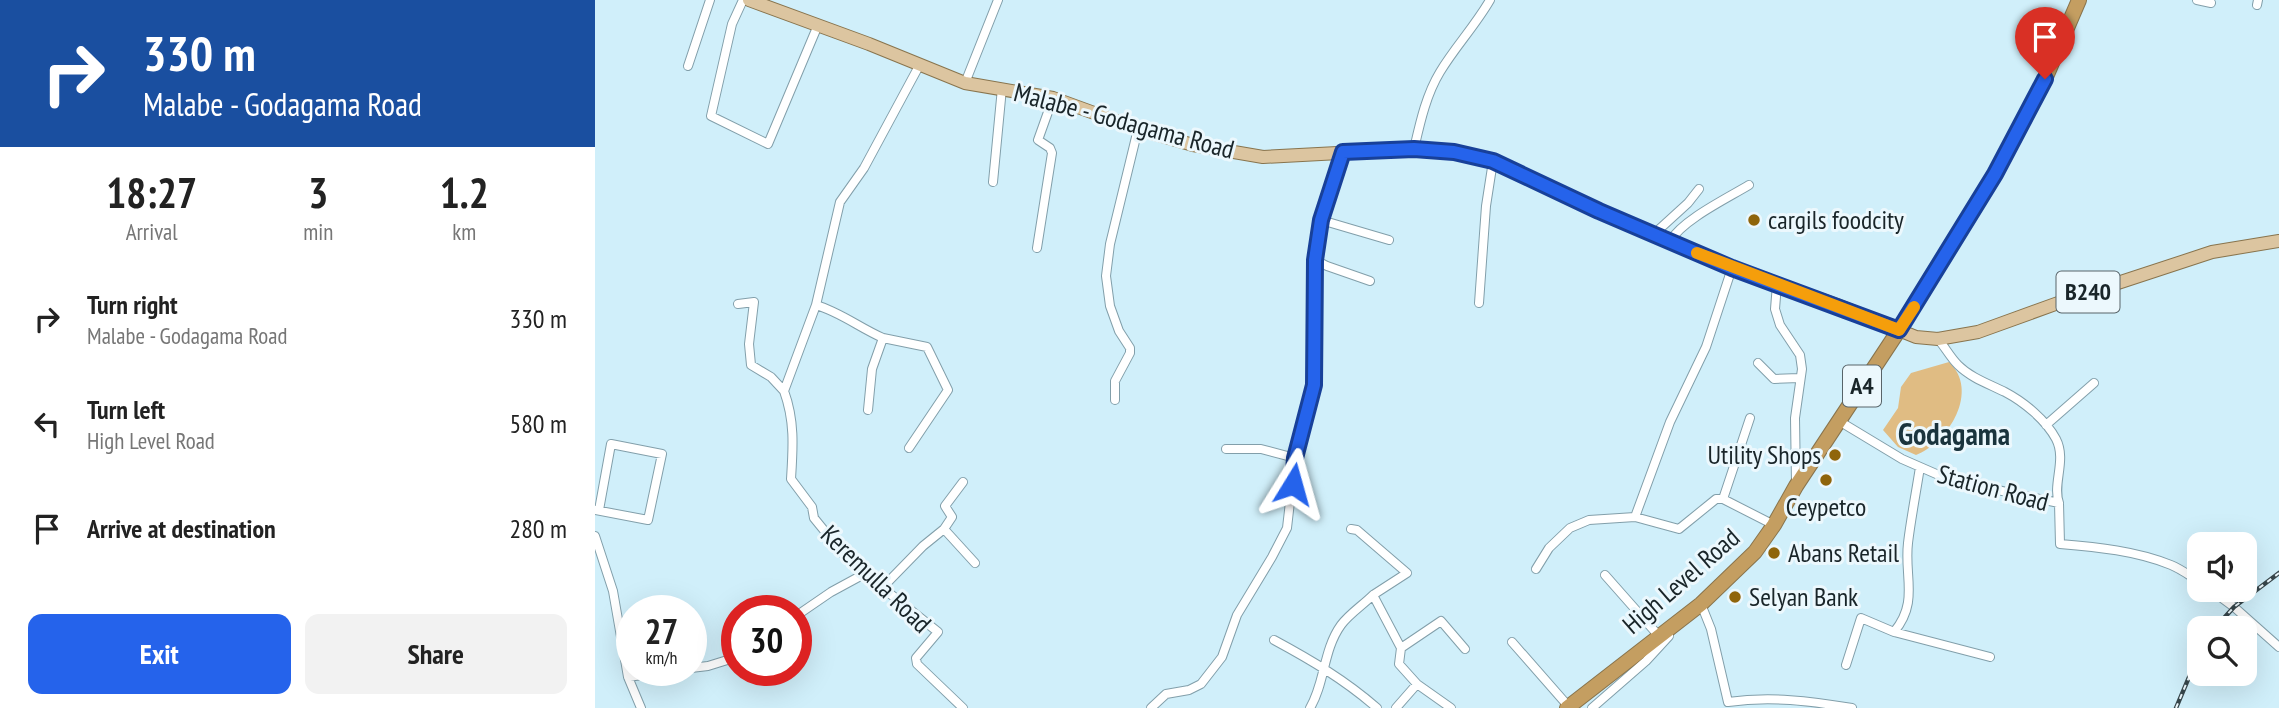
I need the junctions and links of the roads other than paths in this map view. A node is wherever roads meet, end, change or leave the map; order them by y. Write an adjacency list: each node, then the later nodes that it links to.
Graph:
1 (711, 0): 10 (street)
2 (743, 0): 9 (street)
3 (749, 0): 9 (main road, Malabe - Godagama Road / B240)
4 (998, 0): 12 (street)
5 (1490, 0): 16 (street)
6 (2079, 0): 35 (highway, High Level Road / A4)
7 (2197, 0): 8 (street)
8 (2211, 4)
9 (818, 26): 11 (main road, Malabe - Godagama Road / B240)
10 (688, 66)
11 (919, 66): 12 (main road, Malabe - Godagama Road / B240); 34 (street)
12 (965, 83): 13 (main road, Malabe - Godagama Road / B240)
13 (1002, 88): 14 (main road, Malabe - Godagama Road / B240); 19 (street)
14 (1053, 97): 15 (main road, Malabe - Godagama Road / B240); 27 (street)
15 (1138, 129): 17 (main road, Malabe - Godagama Road / B240); 42 (street)
16 (1414, 149): 17 (main road, Malabe - Godagama Road / B240); 18 (main road, Malabe - Godagama Road / B240)
17 (1343, 152): 22 (street)
18 (1493, 161): 23 (main road, Malabe - Godagama Road / B240); 32 (street)
19 (993, 182)
20 (1749, 185): 26 (street)
21 (1699, 189): 23 (street)
22 (1321, 220): 24 (street); 28 (street)
23 (1654, 234): 26 (main road, Malabe - Godagama Road / B240)
24 (1389, 240)
25 (2279, 241): 37 (main road, B240)
26 (1670, 242): 29 (main road, Malabe - Godagama Road / B240)
27 (1037, 248)
28 (1315, 260): 30 (street); 49 (street)
29 (1732, 268): 31 (main road, Malabe - Godagama Road / B240); 56 (street)
30 (1370, 281)
31 (1777, 284): 35 (main road, Malabe - Godagama Road / B240); 39 (street)
32 (1479, 303)
33 (738, 304): 41 (street, Keremulla Road)
34 (816, 305): 36 (street); 41 (street)
35 (1899, 330): 37 (main road, B240); 45 (highway, High Level Road / A4)
36 (883, 338): 43 (street); 47 (street)
37 (1938, 339): 46 (street)
38 (1758, 363): 39 (street)
39 (1799, 378): 52 (street)
40 (2094, 383): 46 (street)
41 (784, 391): 63 (street, Keremulla Road)
42 (1115, 400)
43 (867, 410)
44 (1750, 418): 53 (street)
45 (1839, 421): 50 (street, Station Road); 52 (highway, High Level Road / A4)
46 (2046, 425): 54 (street)
47 (909, 448)
48 (1226, 449): 49 (street)
49 (1295, 458): 87 (street)
50 (1920, 467): 54 (street, Station Road); 72 (street)
51 (963, 482): 58 (street)
52 (1796, 486): 57 (highway, High Level Road / A4)
53 (1723, 499): 56 (street); 57 (street)
54 (2059, 503): 64 (street, Station Road)
55 (597, 510): 55 (street)
56 (1635, 517): 62 (street)
57 (1774, 525): 70 (highway, High Level Road / A4)
58 (944, 529): 61 (street); 66 (street)
59 (1351, 529): 67 (street)
60 (595, 537): 71 (street)
61 (975, 563)
62 (1537, 569)
63 (866, 573): 66 (street, Keremulla Road); 69 (street)
64 (2187, 574)
65 (1605, 575): 73 (street)
66 (883, 587): 86 (street, Keremulla Road)
67 (1373, 595): 77 (street); 81 (street)
68 (2227, 602): 76 (street)
69 (812, 605)
70 (1697, 607): 73 (highway, High Level Road / A4); 92 (street); 93 (street)
71 (616, 608)
72 (1894, 632): 79 (street); 80 (street)
73 (1658, 635): 84 (highway, High Level Road / A4)
74 (1274, 640): 81 (street)
75 (1512, 642): 84 (street)
76 (2279, 647)
77 (1401, 648): 78 (street); 82 (street)
78 (1465, 649)
79 (1990, 657)
80 (1846, 665)
81 (1324, 668): 88 (street); 89 (street)
82 (1417, 684): 90 (street); 91 (street)
83 (632, 686): 85 (street)
84 (1568, 707)
85 (641, 708)
86 (963, 708)
87 (1151, 708)
88 (1310, 708)
89 (1377, 708)
90 (1395, 708)
91 (1451, 708)
92 (1592, 708)
93 (1852, 708)

